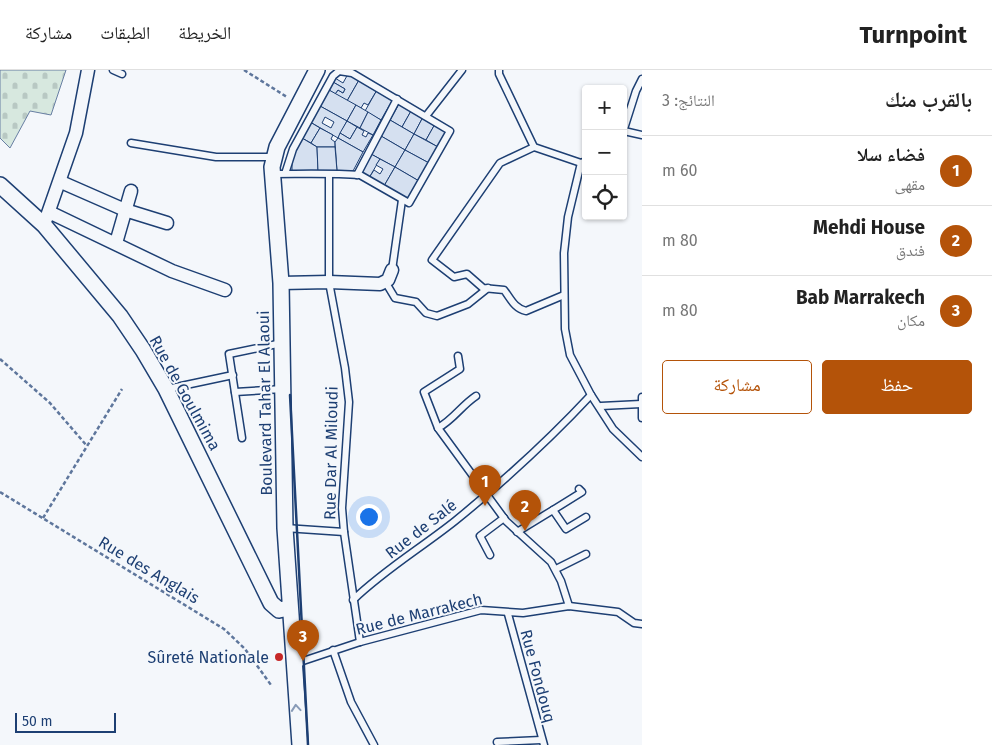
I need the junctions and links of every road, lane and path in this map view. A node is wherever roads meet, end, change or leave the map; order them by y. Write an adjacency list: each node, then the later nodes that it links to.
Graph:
1 (88, 70): 23 (street)
2 (113, 70): 7 (lane)
3 (244, 70): 10 (path)
4 (317, 70): 10 (street, Boulevard Tahar El Alaoui)
5 (462, 70): 11 (lane)
6 (498, 71): 16 (lane)
7 (122, 74)
8 (642, 80): 12 (lane)
9 (397, 99): 11 (lane); 20 (lane); 22 (lane)
10 (299, 104): 17 (street, Boulevard Tahar El Alaoui)
11 (426, 116): 26 (lane)
12 (625, 130)
13 (627, 132): 14 (lane)
14 (642, 135)
15 (131, 143): 17 (lane)
16 (534, 147): 18 (lane); 35 (lane)
17 (274, 157): 20 (street, Boulevard Tahar El Alaoui)
18 (582, 161)
19 (582, 169): 37 (lane)
20 (278, 174): 21 (lane); 33 (street, Boulevard Tahar El Alaoui)
21 (329, 175): 22 (lane); 32 (lane, Rue Dar Al Miloudi)
22 (357, 175): 26 (lane)
23 (61, 182): 27 (street); 28 (street)
24 (0, 185): 28 (street, Rue de Goulmima)
25 (131, 191): 27 (street)
26 (402, 200): 31 (lane)
27 (125, 210): 29 (street); 30 (street)
28 (47, 219): 30 (street); 43 (street, Rue de Goulmima)
29 (167, 223)
30 (116, 243): 36 (street)
31 (392, 270): 34 (street)
32 (329, 282): 33 (street); 34 (street); 63 (lane, Rue Dar Al Miloudi)
33 (281, 283): 38 (street, Boulevard Tahar El Alaoui)
34 (386, 283): 35 (lane)
35 (488, 288): 37 (lane)
36 (226, 290)
37 (564, 295): 46 (lane)
38 (282, 342): 41 (lane); 44 (street, Boulevard Tahar El Alaoui)
39 (458, 356): 51 (lane)
40 (0, 360): 53 (path)
41 (233, 375): 43 (lane); 45 (lane)
42 (122, 389): 53 (path)
43 (166, 389): 70 (street, Rue de Goulmima)
44 (282, 389): 45 (lane); 62 (street, Boulevard Tahar El Alaoui)
45 (235, 392): 52 (lane)
46 (592, 395): 49 (lane); 57 (lane, Rue de Salé)
47 (476, 396): 51 (lane)
48 (642, 401): 49 (lane); 50 (lane)
49 (601, 406): 54 (lane)
50 (642, 418)
51 (438, 428): 57 (lane)
52 (242, 438)
53 (87, 446): 60 (path)
54 (642, 457)
55 (580, 489): 58 (lane)
56 (0, 492): 60 (path, Rue des Anglais)
57 (488, 493): 61 (lane); 68 (lane, Rue de Salé)
58 (553, 510): 59 (lane); 64 (lane)
59 (586, 517)
60 (43, 518): 76 (path, Rue des Anglais)
61 (504, 518): 64 (lane); 66 (lane)
62 (284, 528): 63 (lane); 70 (street, Boulevard Tahar El Alaoui)
63 (344, 532): 68 (lane, Rue Dar Al Miloudi)
64 (517, 532): 67 (lane)
65 (586, 554): 67 (lane)
66 (490, 555)
67 (556, 570): 69 (lane)
68 (352, 600): 73 (lane, Rue Dar Al Miloudi)
69 (569, 606): 71 (lane, Rue de Marrakech); 72 (lane, Rue de Marrakech)
70 (289, 608): 75 (street, Boulevard Tahar El Alaoui)
71 (508, 614): 73 (lane, Rue de Marrakech); 78 (lane, Rue Fondouq)
72 (642, 624)
73 (360, 642): 74 (lane, Rue de Marrakech)
74 (333, 650): 75 (lane, Rue de Marrakech); 80 (lane)
75 (293, 670): 79 (street, Boulevard Tahar El Alaoui, one-way to 75)
76 (271, 685)
77 (497, 742): 78 (lane)
78 (543, 742)
79 (300, 745)
80 (374, 745)

